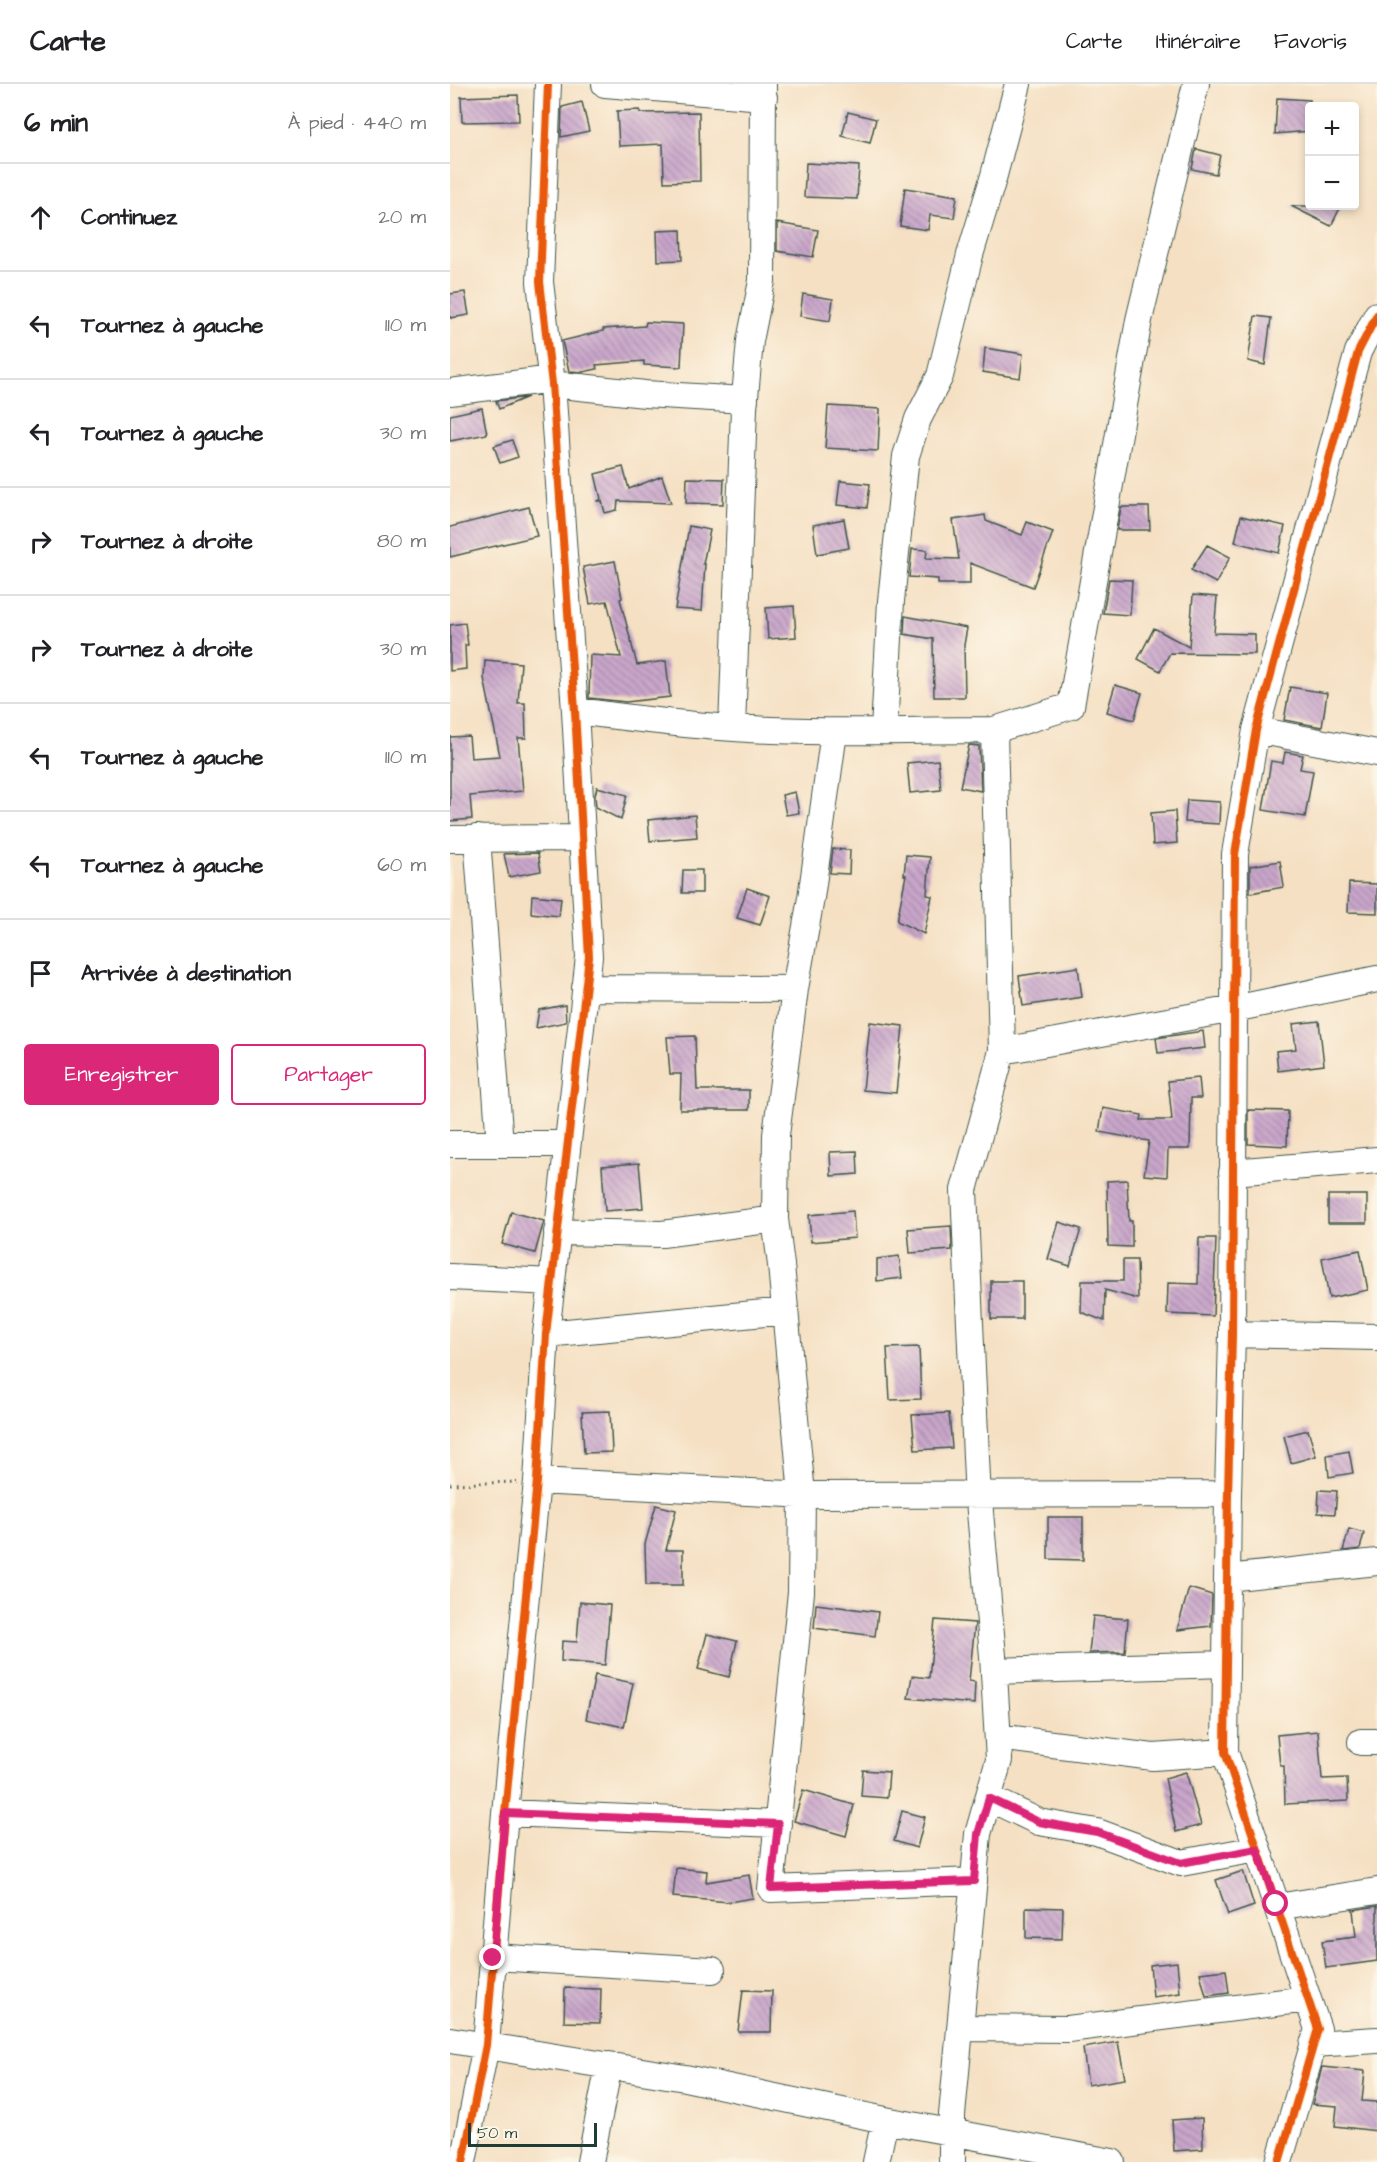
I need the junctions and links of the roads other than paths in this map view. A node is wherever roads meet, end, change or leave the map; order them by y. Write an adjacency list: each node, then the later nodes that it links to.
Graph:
1 (548, 84): 7 (street)
2 (605, 84): 5 (street)
3 (1018, 84): 12 (street)
4 (1196, 84): 13 (street)
5 (764, 91): 9 (street)
6 (1377, 315): 14 (street)
7 (552, 384): 8 (street); 9 (street); 10 (street)
8 (450, 392)
9 (745, 400): 11 (street)
10 (575, 711): 11 (street); 19 (street)
11 (732, 728): 15 (street)
12 (884, 730): 13 (street); 15 (street)
13 (994, 730): 24 (street)
14 (1256, 730): 16 (street); 23 (street)
15 (834, 732): 22 (street)
16 (1377, 753)
17 (450, 838): 18 (street)
18 (477, 838): 19 (street); 26 (street)
19 (582, 838): 21 (street)
20 (1377, 980): 23 (street)
21 (585, 988): 22 (street); 27 (street)
22 (795, 989): 30 (street)
23 (1234, 1009): 24 (street); 29 (street)
24 (1002, 1051): 41 (street)
25 (450, 1144): 26 (street)
26 (500, 1144): 27 (street)
27 (567, 1144): 31 (street)
28 (1377, 1160): 29 (street)
29 (1232, 1172): 36 (street)
30 (775, 1220): 31 (street); 34 (street)
31 (557, 1232): 33 (street)
32 (450, 1277): 33 (street)
33 (552, 1282): 35 (street)
34 (785, 1311): 35 (street); 40 (street)
35 (546, 1334): 38 (street)
36 (1232, 1334): 37 (street); 39 (street)
37 (1377, 1337)
38 (537, 1481): 40 (street); 49 (street)
39 (1228, 1494): 41 (street); 43 (street)
40 (802, 1495): 41 (street); 50 (street)
41 (978, 1495): 45 (street)
42 (1377, 1562): 43 (street)
43 (1227, 1578): 44 (street)
44 (1226, 1664): 45 (street); 47 (street)
45 (994, 1671): 46 (street)
46 (998, 1737): 47 (street); 48 (street)
47 (1226, 1752): 51 (street)
48 (989, 1798): 51 (street); 52 (street)
49 (505, 1813): 50 (street); 55 (street)
50 (778, 1824): 52 (street)
51 (1257, 1849): 54 (street)
52 (974, 1881): 58 (street)
53 (1377, 1891): 54 (street)
54 (1277, 1907): 57 (street)
55 (493, 1958): 56 (street); 62 (street)
56 (712, 1970)
57 (1307, 1999): 58 (street); 61 (street)
58 (960, 2028): 65 (street)
59 (450, 2040): 62 (street)
60 (1377, 2040): 61 (street)
61 (1313, 2044): 71 (street)
62 (486, 2045): 63 (street); 66 (street)
63 (609, 2065): 64 (street); 67 (street)
64 (885, 2120): 65 (street); 68 (street)
65 (952, 2132): 69 (street); 70 (street)
66 (463, 2162)
67 (590, 2162)
68 (876, 2162)
69 (952, 2162)
70 (1112, 2162)
71 (1279, 2162)

